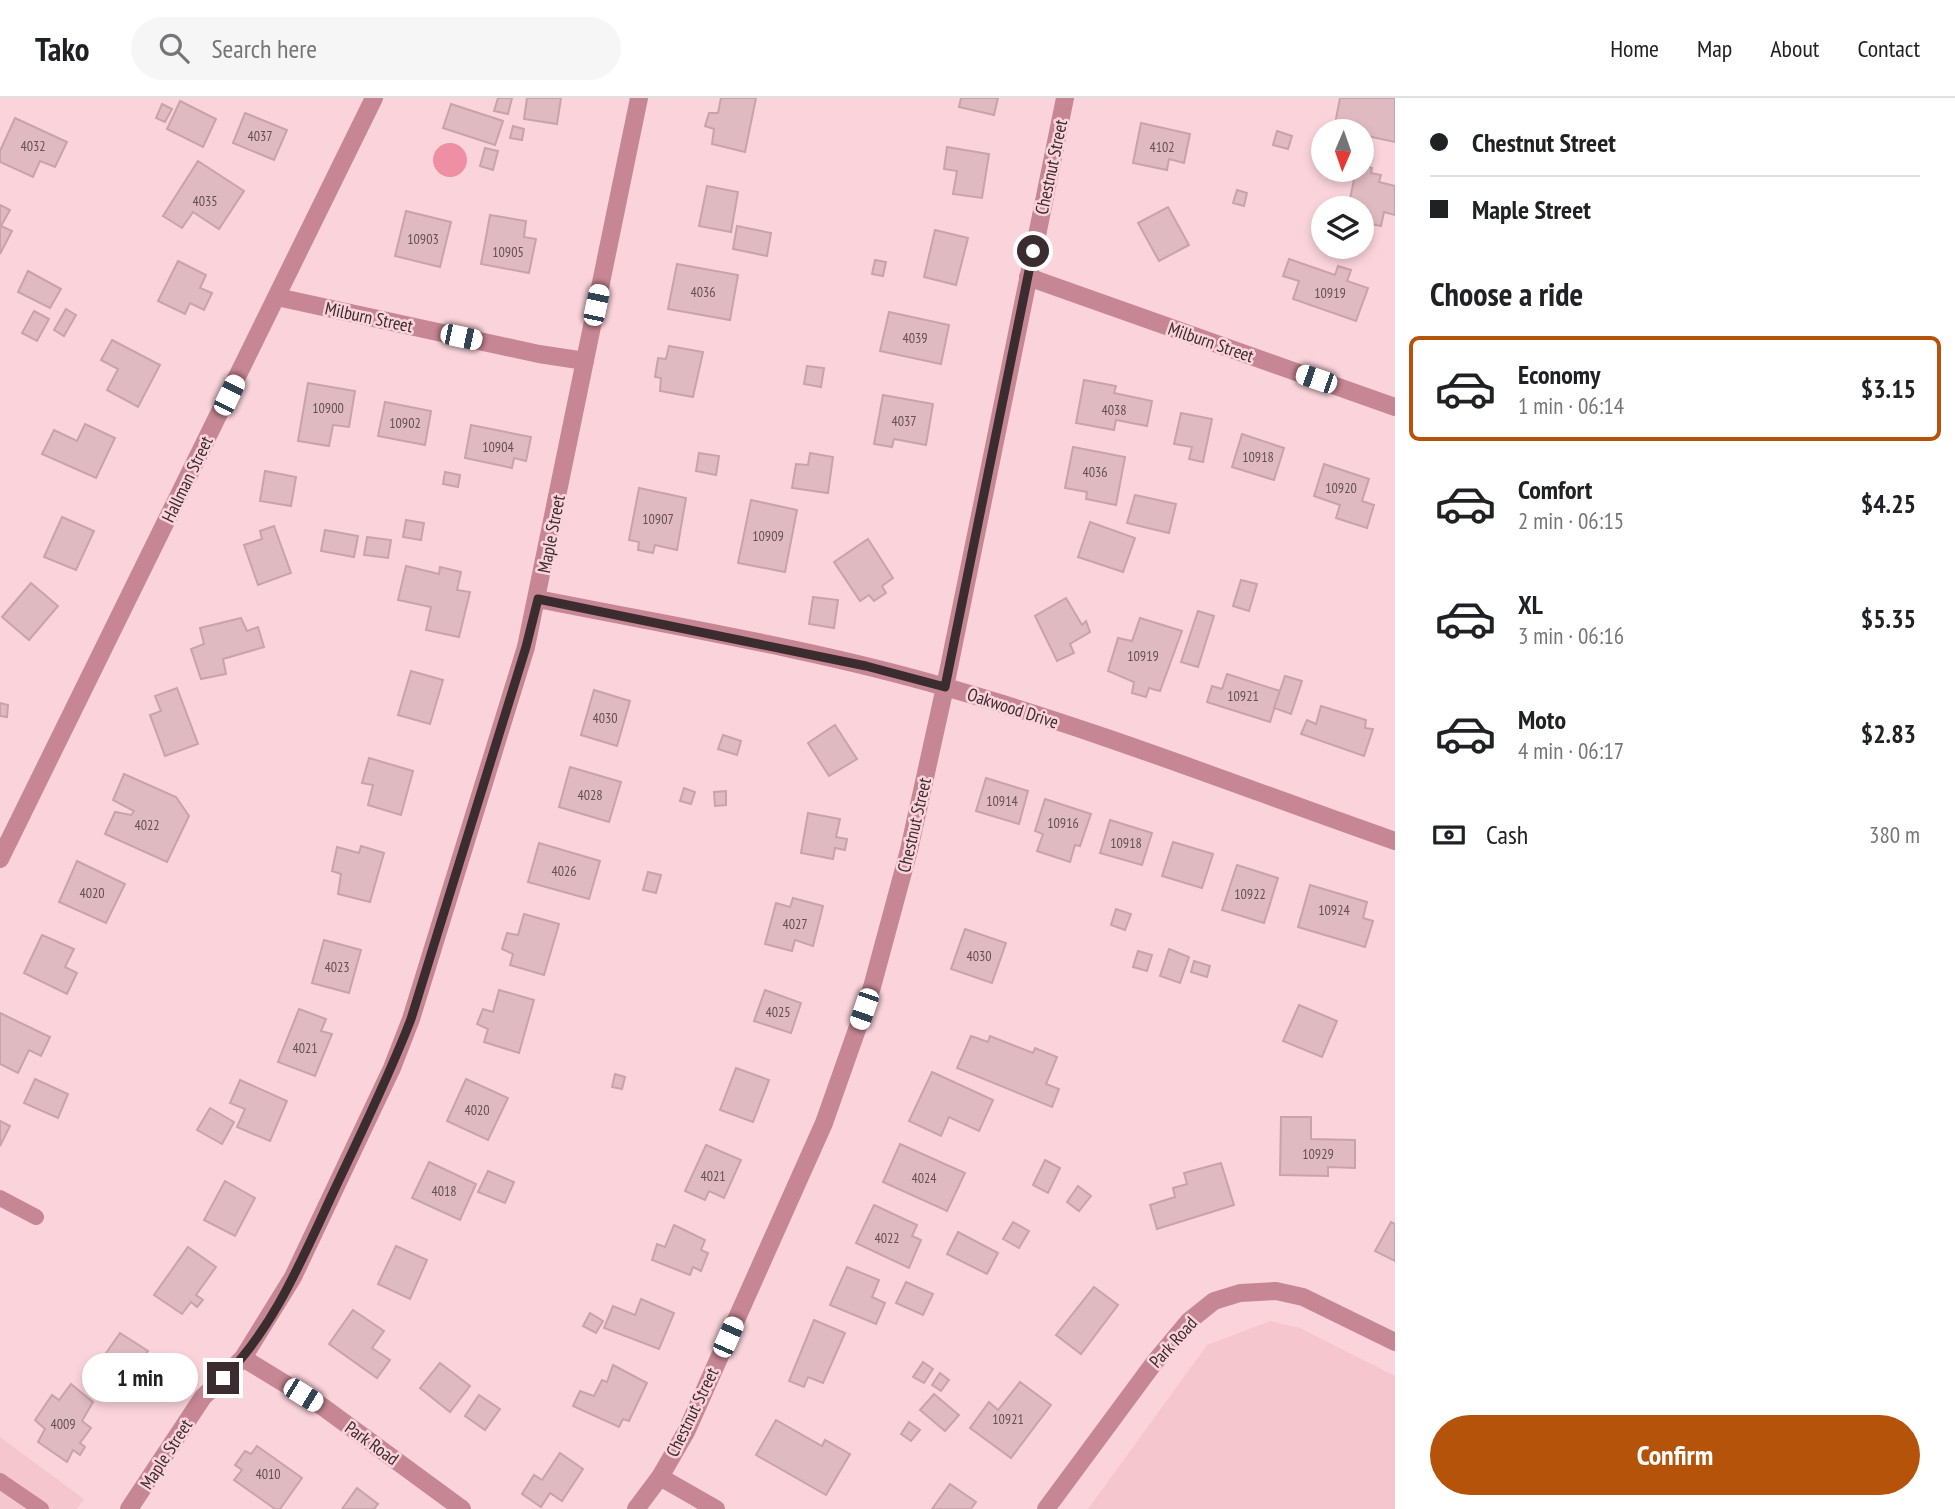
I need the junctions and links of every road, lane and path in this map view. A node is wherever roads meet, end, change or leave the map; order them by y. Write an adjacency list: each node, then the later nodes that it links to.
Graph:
1 (374, 98): 5 (street, Hallman Street)
2 (639, 98): 6 (street, Maple Street)
3 (1065, 98): 4 (street, Chestnut Street)
4 (1028, 277): 7 (street, Milburn Street); 9 (street, Chestnut Street)
5 (277, 297): 6 (street, Milburn Street); 11 (street, Hallman Street)
6 (585, 361): 8 (street, Maple Street)
7 (1395, 407)
8 (538, 599): 9 (street, Oakwood Drive); 15 (street, Maple Street)
9 (945, 687): 10 (street, Oakwood Drive); 16 (street, Chestnut Street)
10 (1395, 841)
11 (0, 859)
12 (0, 1198): 13 (lane)
13 (36, 1217)
14 (1395, 1342): 23 (street, Park Road)
15 (243, 1358): 19 (street, Maple Street); 20 (street, Park Road)
16 (660, 1477): 21 (street, Chestnut Street); 22 (street)
17 (0, 1481): 18 (lane)
18 (41, 1509)
19 (129, 1509)
20 (463, 1509)
21 (636, 1509)
22 (716, 1509)
23 (1046, 1509)

